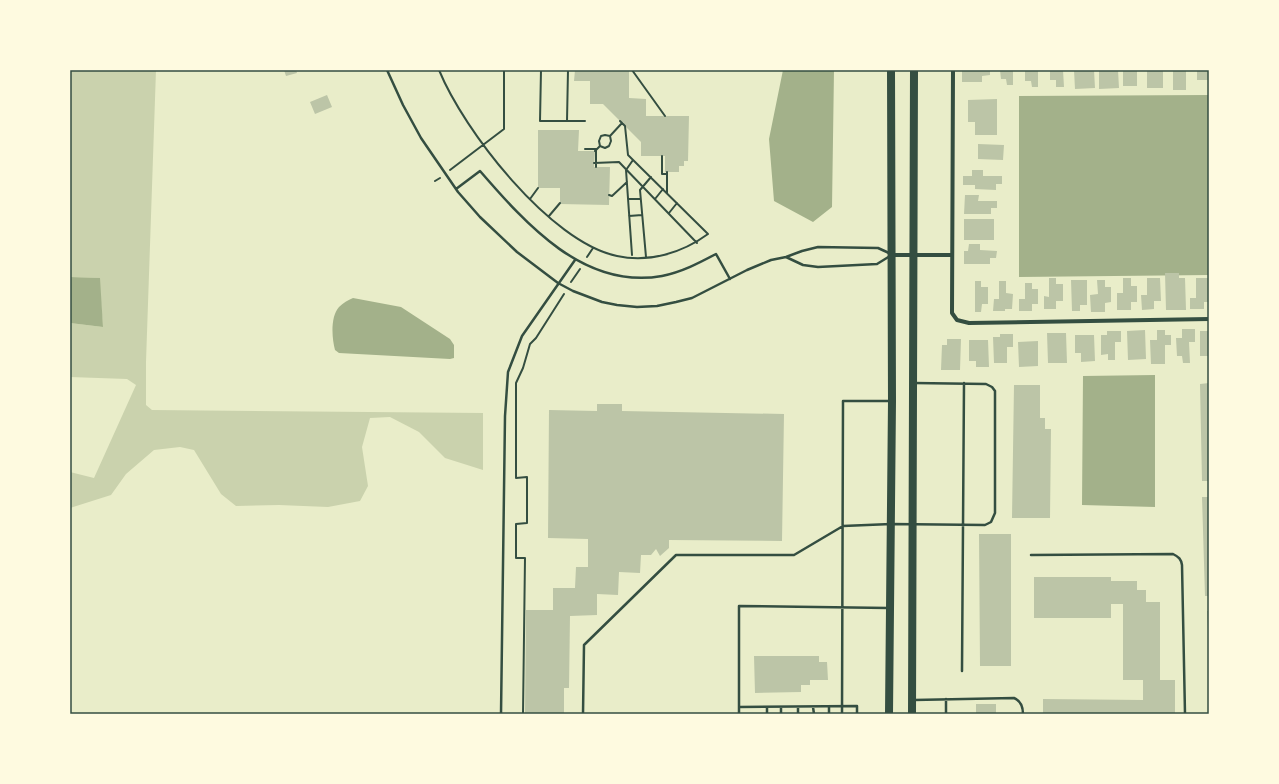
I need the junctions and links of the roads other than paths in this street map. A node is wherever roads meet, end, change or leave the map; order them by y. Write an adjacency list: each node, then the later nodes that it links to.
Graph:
1 (387, 70): 5 (lane)
2 (891, 70): 6 (main road)
3 (914, 70): 8 (main road)
4 (953, 70): 7 (street)
5 (456, 189): 10 (lane); 12 (lane)
6 (892, 254): 8 (street); 9 (lane); 9 (lane); 16 (main road)
7 (952, 254): 8 (street); 13 (street)
8 (914, 255): 14 (main road)
9 (786, 257): 11 (lane)
10 (575, 260): 11 (lane); 12 (lane)
11 (730, 279): 12 (lane)
12 (558, 283): 34 (lane)
13 (1209, 319)
14 (914, 383): 15 (lane); 18 (main road)
15 (964, 383): 19 (lane); 19 (lane)
16 (892, 401): 17 (main road); 20 (lane)
17 (891, 524): 18 (lane); 20 (lane); 23 (main road)
18 (913, 524): 19 (lane); 26 (main road)
19 (962, 524): 24 (lane)
20 (843, 526): 22 (lane); 35 (lane)
21 (1031, 554): 48 (lane)
22 (843, 607): 23 (lane); 27 (lane); 33 (lane)
23 (890, 608): 44 (main road)
24 (962, 671)
25 (946, 699): 26 (lane); 46 (lane); 47 (lane)
26 (912, 700): 45 (main road)
27 (739, 707): 28 (lane); 36 (lane)
28 (767, 707): 29 (lane); 37 (lane)
29 (781, 707): 30 (lane); 38 (lane)
30 (798, 707): 31 (lane); 39 (lane)
31 (814, 707): 32 (lane); 40 (lane)
32 (829, 707): 33 (lane); 41 (lane)
33 (842, 707): 42 (lane); 43 (lane)
34 (501, 714)
35 (583, 714)
36 (739, 714)
37 (767, 714)
38 (780, 714)
39 (798, 714)
40 (814, 714)
41 (829, 714)
42 (842, 714)
43 (857, 714)
44 (889, 714)
45 (912, 714)
46 (946, 714)
47 (1023, 714)
48 (1186, 714)

